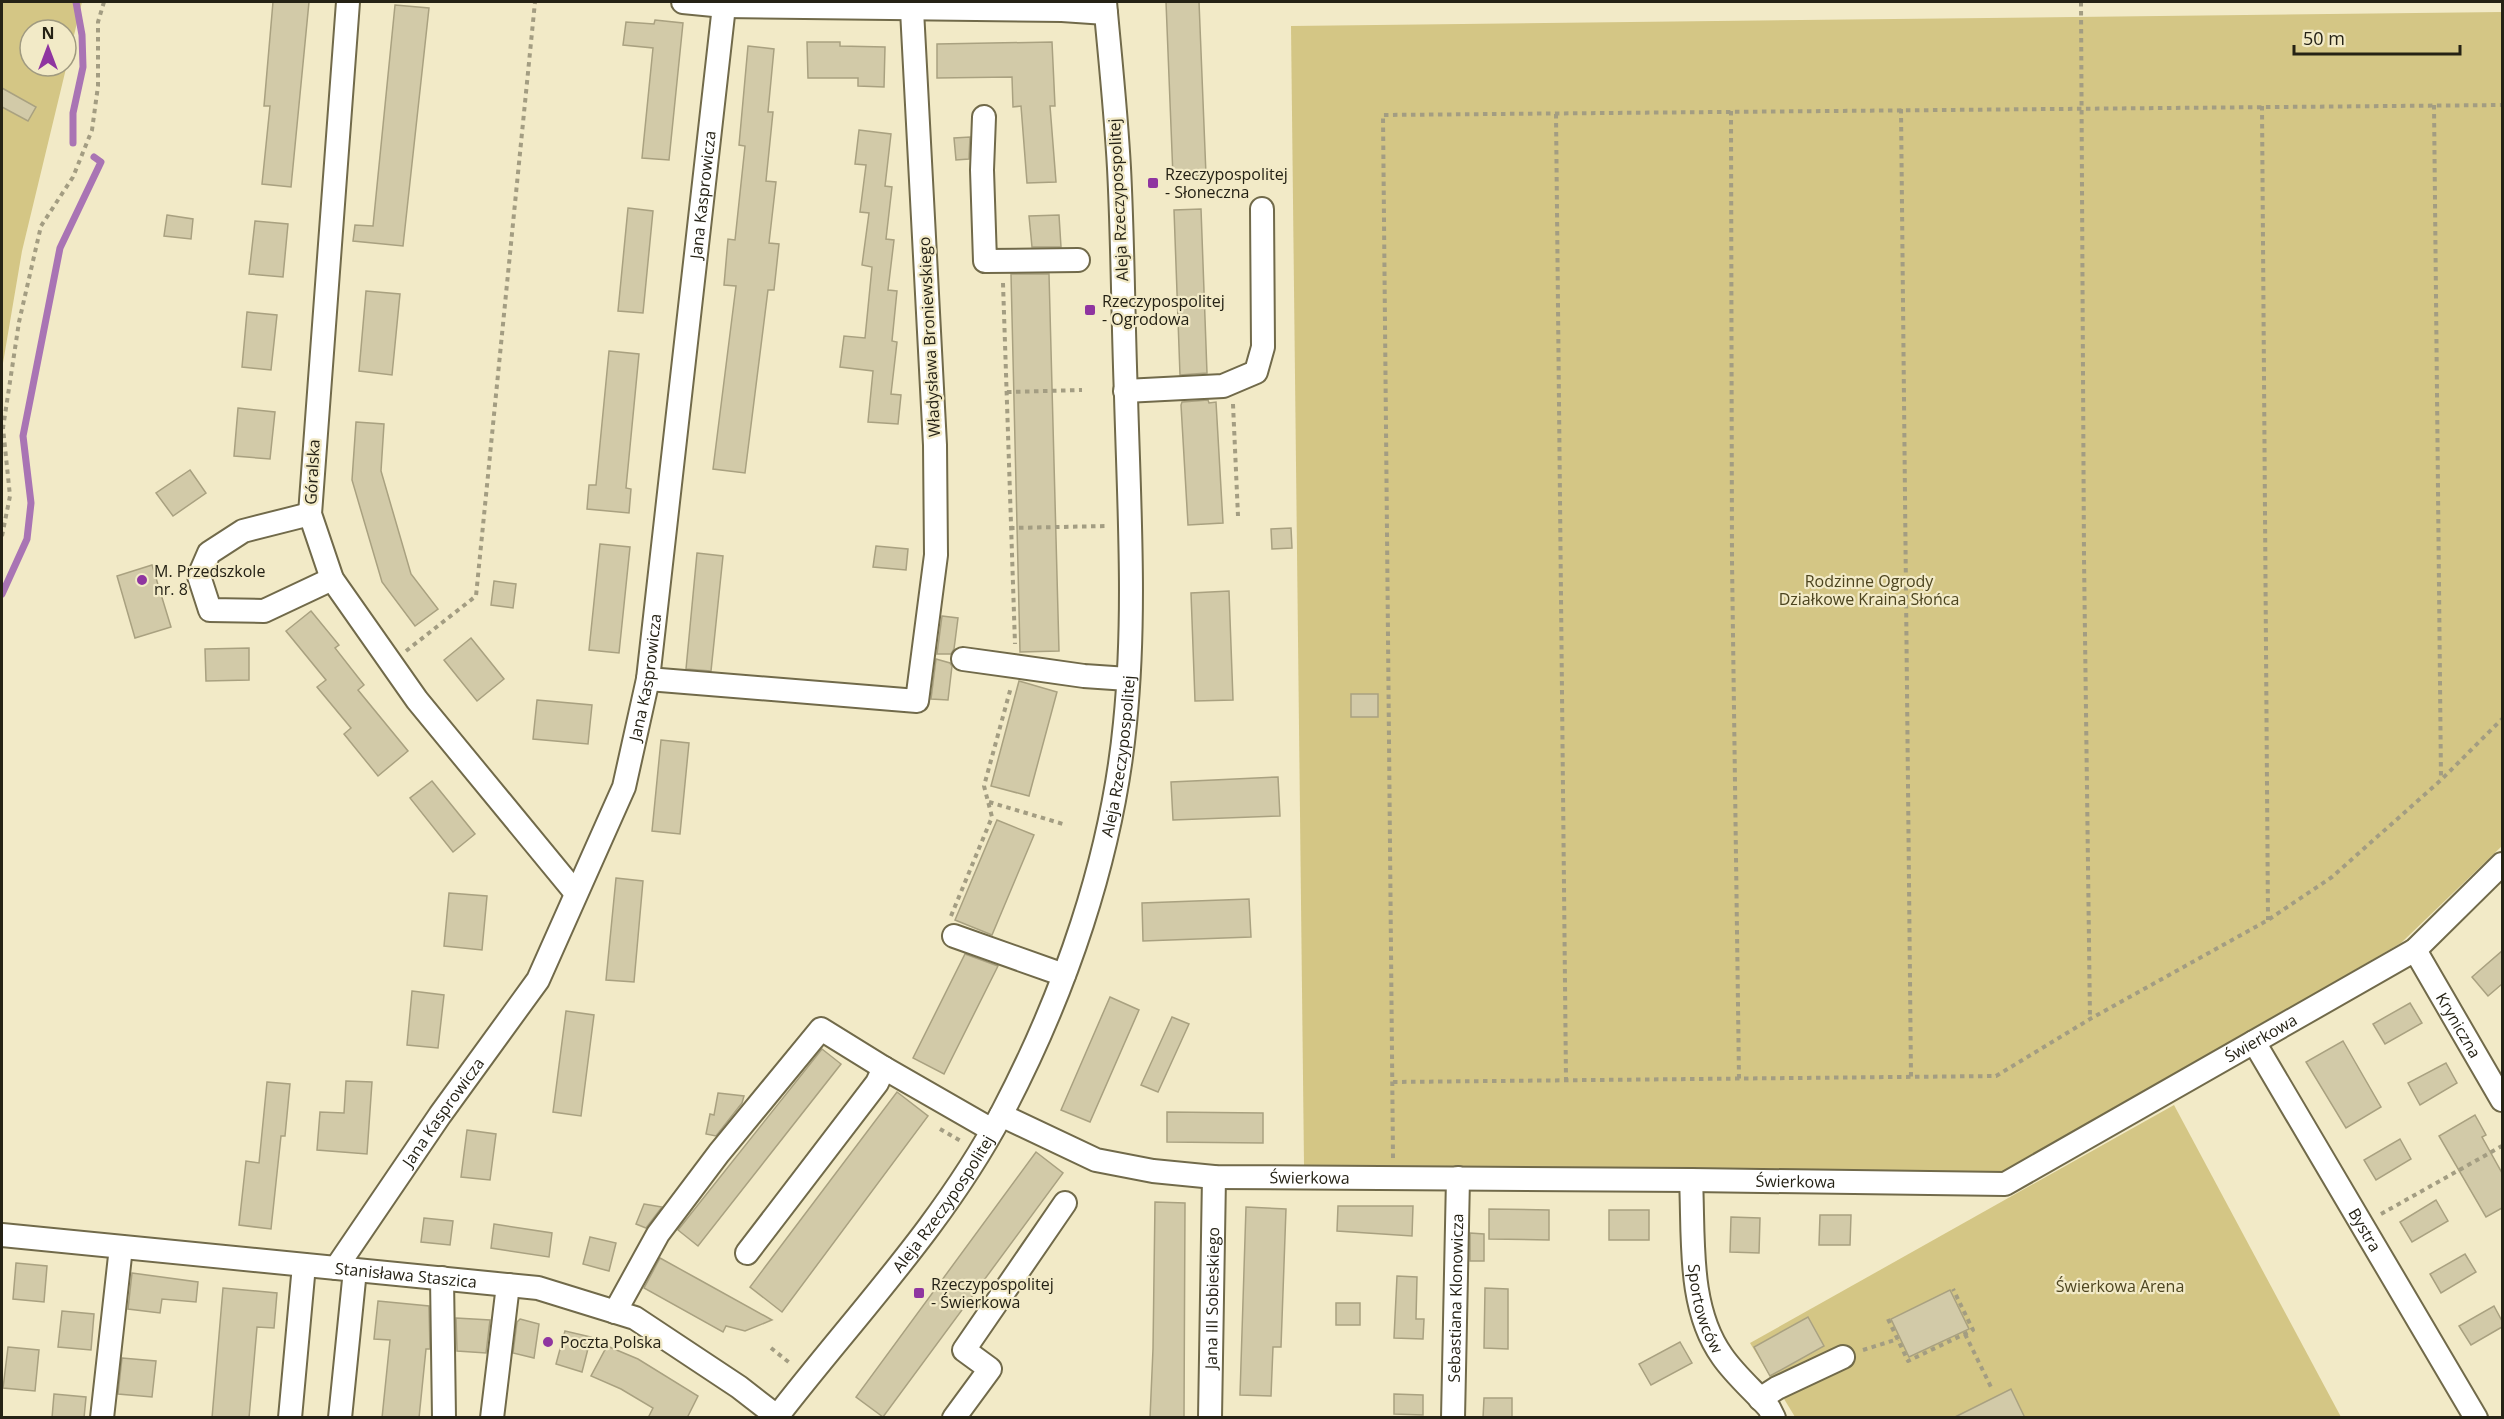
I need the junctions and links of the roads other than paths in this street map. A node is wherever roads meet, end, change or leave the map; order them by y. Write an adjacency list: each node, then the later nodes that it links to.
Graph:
1 (348, 2): 10 (street, Góralska)
2 (683, 2): 3 (street)
3 (724, 6): 5 (street); 13 (street, Jana Kasprowicza)
4 (1105, 8): 5 (street); 9 (street, Aleja Rzeczypospolitej)
5 (912, 10): 13 (street, Władysława Broniewskiego)
6 (984, 117): 8 (street)
7 (1262, 209): 9 (street)
8 (1078, 260)
9 (1125, 391): 14 (street, Aleja Rzeczypospolitej)
10 (310, 514): 11 (street, Góralska); 11 (street)
11 (332, 579): 16 (street, Góralska)
12 (963, 659): 14 (street)
13 (648, 679): 16 (street, Jana Kasprowicza)
14 (1128, 679): 19 (street, Aleja Rzeczypospolitej)
15 (2502, 864): 18 (street, Świerkowa)
16 (575, 892): 32 (street, Jana Kasprowicza)
17 (954, 936): 19 (street)
18 (2415, 950): 20 (street, Świerkowa); 22 (street, Kryniczna)
19 (1064, 975): 23 (street, Aleja Rzeczypospolitej)
20 (2254, 1042): 26 (street, Świerkowa); 48 (street, Bystra)
21 (884, 1068): 23 (street, Świerkowa); 30 (street); 35 (street, Świerkowa)
22 (2502, 1100)
23 (997, 1122): 24 (street, Świerkowa); 38 (street, Aleja Rzeczypospolitej)
24 (1214, 1177): 25 (street, Świerkowa); 45 (street, Jana III Sobieskiego)
25 (1458, 1178): 26 (street, Świerkowa); 46 (street, Sebastiana Klonowicza)
26 (1692, 1180): 37 (street, Sportowców)
27 (1065, 1203): 44 (street)
28 (2, 1234): 29 (street, Stanisława Staszica)
29 (121, 1246): 31 (street, Stanisława Staszica); 39 (street)
30 (747, 1253)
31 (304, 1265): 32 (street, Stanisława Staszica); 40 (street)
32 (346, 1269): 33 (street, Stanisława Staszica); 41 (street)
33 (442, 1278): 34 (street, Stanisława Staszica); 42 (street)
34 (508, 1285): 35 (street, Stanisława Staszica); 43 (street)
35 (615, 1312): 38 (street, Stanisława Staszica)
36 (1843, 1357): 37 (street)
37 (1761, 1398): 47 (street, Sportowców)
38 (777, 1417)
39 (102, 1418)
40 (290, 1418)
41 (340, 1418)
42 (444, 1418)
43 (492, 1418)
44 (954, 1418)
45 (1210, 1418)
46 (1452, 1418)
47 (1774, 1418)
48 (2476, 1418)

